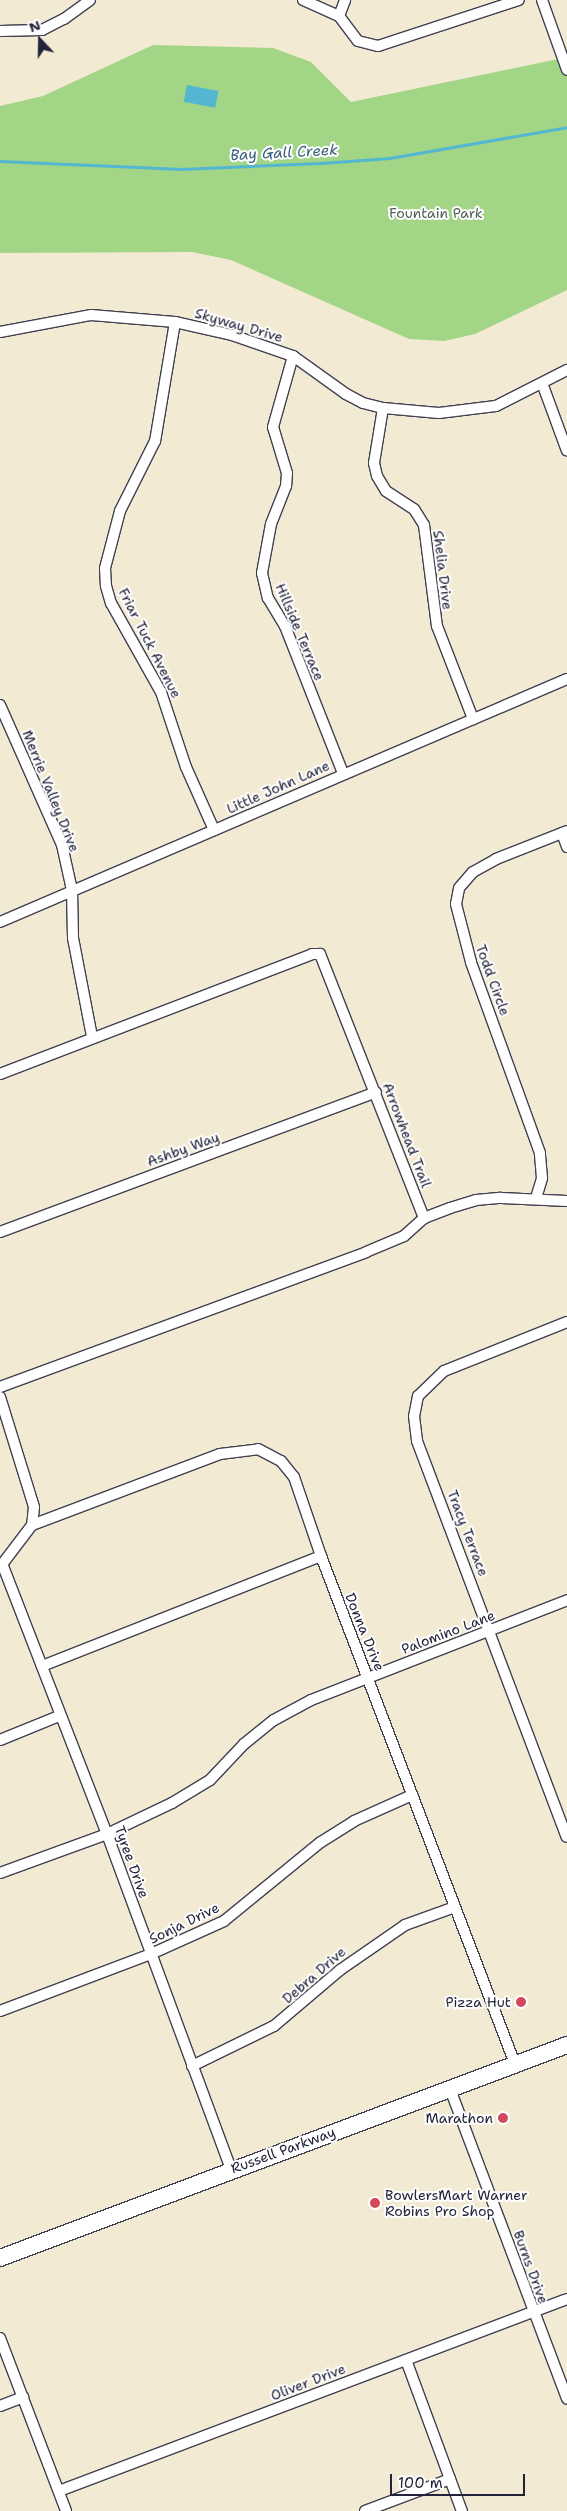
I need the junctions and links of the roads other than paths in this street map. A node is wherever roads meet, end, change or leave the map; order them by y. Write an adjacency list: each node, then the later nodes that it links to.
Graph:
1 (90, 0): 7 (street)
2 (303, 0): 6 (street)
3 (345, 0): 6 (street)
4 (519, 0): 6 (street)
5 (542, 0): 8 (street)
6 (339, 16)
7 (0, 31)
8 (567, 70)
9 (175, 322): 10 (street, Skyway Drive); 11 (street, Skyway Drive); 20 (street, Friar Tuck Avenue)
10 (0, 332)
11 (293, 356): 14 (street, Skyway Drive); 19 (street, Hillside Terrace)
12 (567, 370): 13 (street, Skyway Drive)
13 (542, 383): 14 (street, Skyway Drive); 15 (street)
14 (383, 408): 18 (street, Shelia Drive)
15 (567, 452)
16 (567, 679): 18 (street, Little John Lane)
17 (0, 705): 23 (street, Merrie Valley Drive)
18 (474, 719): 19 (street, Little John Lane)
19 (342, 773): 20 (street, Little John Lane)
20 (214, 830): 23 (street, Little John Lane)
21 (564, 832): 22 (street); 28 (street, Todd Circle)
22 (567, 847)
23 (72, 890): 24 (street, Little John Lane); 25 (street, Merrie Valley Drive)
24 (0, 922)
25 (92, 1037): 26 (street, Arrowhead Trail); 27 (street, Arrowhead Trail)
26 (0, 1074)
27 (376, 1092): 30 (street, Arrowhead Trail); 31 (street, Ashby Way)
28 (536, 1198): 29 (street); 30 (street)
29 (567, 1201)
30 (424, 1218): 33 (street)
31 (0, 1232)
32 (567, 1322): 39 (street, Tracy Terrace)
33 (0, 1387)
34 (0, 1397): 35 (street)
35 (32, 1525): 36 (street, Donna Drive); 37 (street)
36 (321, 1556): 40 (street); 41 (street, Donna Drive)
37 (2, 1567): 40 (street, Tyree Drive)
38 (567, 1600): 39 (street, Palomino Lane)
39 (488, 1631): 41 (street, Palomino Lane); 46 (street, Tracy Terrace)
40 (42, 1666): 42 (street, Tyree Drive)
41 (368, 1676): 44 (street, Donna Drive); 45 (street, Palomino Lane)
42 (59, 1716): 43 (street); 45 (street, Tyree Drive)
43 (0, 1740)
44 (412, 1795): 48 (street, Donna Drive); 49 (street, Sonja Drive)
45 (107, 1834): 47 (street, Palomino Lane); 49 (street, Tyree Drive)
46 (567, 1837)
47 (0, 1873)
48 (455, 1906): 52 (street, Donna Drive); 53 (street, Debra Drive)
49 (151, 1954): 50 (street, Sonja Drive); 53 (street, Tyree Drive)
50 (0, 2011)
51 (567, 2045): 52 (main road, Russell Parkway)
52 (515, 2064): 54 (main road, Russell Parkway)
53 (192, 2066): 55 (street, Tyree Drive)
54 (450, 2089): 55 (main road, Russell Parkway); 58 (street, Burns Drive)
55 (230, 2170): 56 (main road, Russell Parkway)
56 (0, 2258)
57 (567, 2299): 58 (street, Oliver Drive)
58 (533, 2312): 60 (street, Oliver Drive); 62 (street, Burns Drive)
59 (0, 2338): 61 (street)
60 (406, 2360): 64 (street); 65 (street, Oliver Drive)
61 (23, 2397): 63 (street); 65 (street)
62 (567, 2399)
63 (0, 2406)
64 (450, 2479): 67 (street); 68 (street)
65 (59, 2491): 66 (street)
66 (66, 2511)
67 (365, 2511)
68 (462, 2511)

